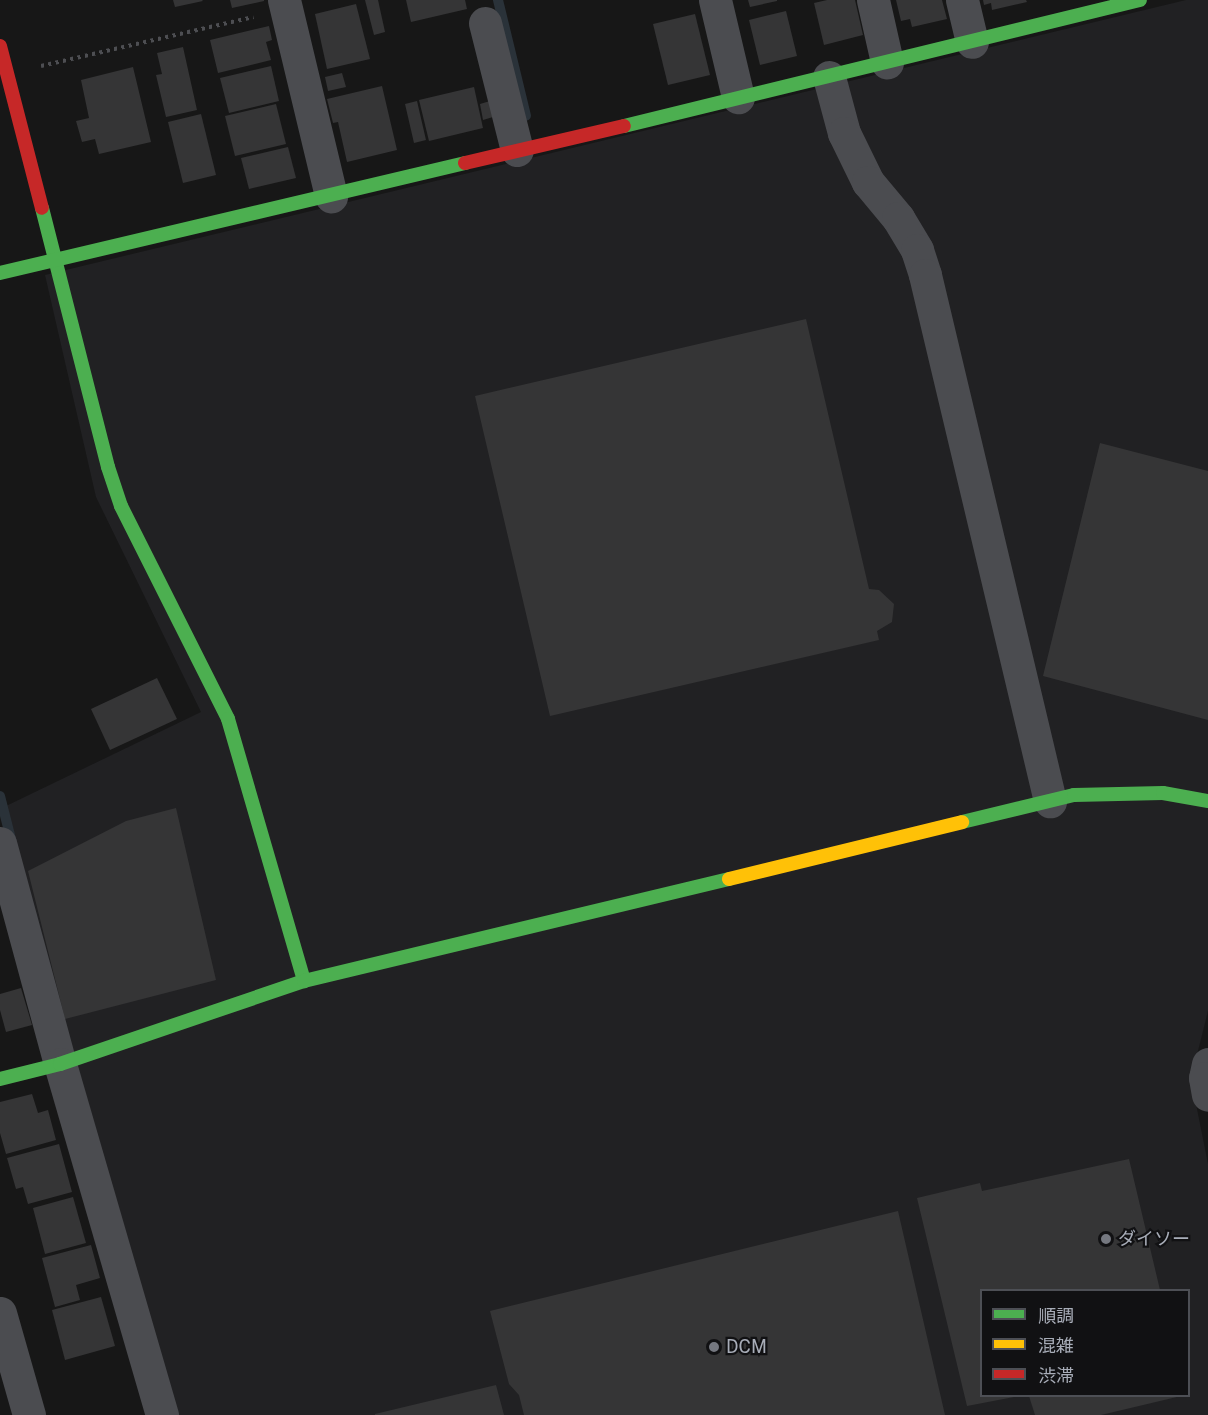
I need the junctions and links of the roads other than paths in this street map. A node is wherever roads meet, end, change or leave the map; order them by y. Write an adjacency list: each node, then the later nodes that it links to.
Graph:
1 (715, 0): 12 (street)
2 (873, 0): 10 (street)
3 (962, 0): 8 (street)
4 (1140, 0): 5 (street)
5 (1125, 2): 8 (street)
6 (285, 4): 14 (street)
7 (485, 23): 13 (street)
8 (972, 42): 10 (street)
9 (0, 46): 15 (street)
10 (887, 63): 11 (street)
11 (830, 77): 12 (street); 17 (street)
12 (738, 97): 13 (street)
13 (517, 150): 14 (street)
14 (331, 196): 15 (street)
15 (55, 261): 16 (street); 20 (street)
16 (0, 273)
17 (1050, 801): 18 (street); 20 (street)
18 (1208, 801)
19 (0, 843): 21 (street)
20 (304, 981): 21 (street)
21 (60, 1064): 23 (street); 27 (street)
22 (1208, 1064): 24 (street)
23 (0, 1079)
24 (1208, 1095)
25 (0, 1313): 26 (street)
26 (29, 1415)
27 (162, 1415)

